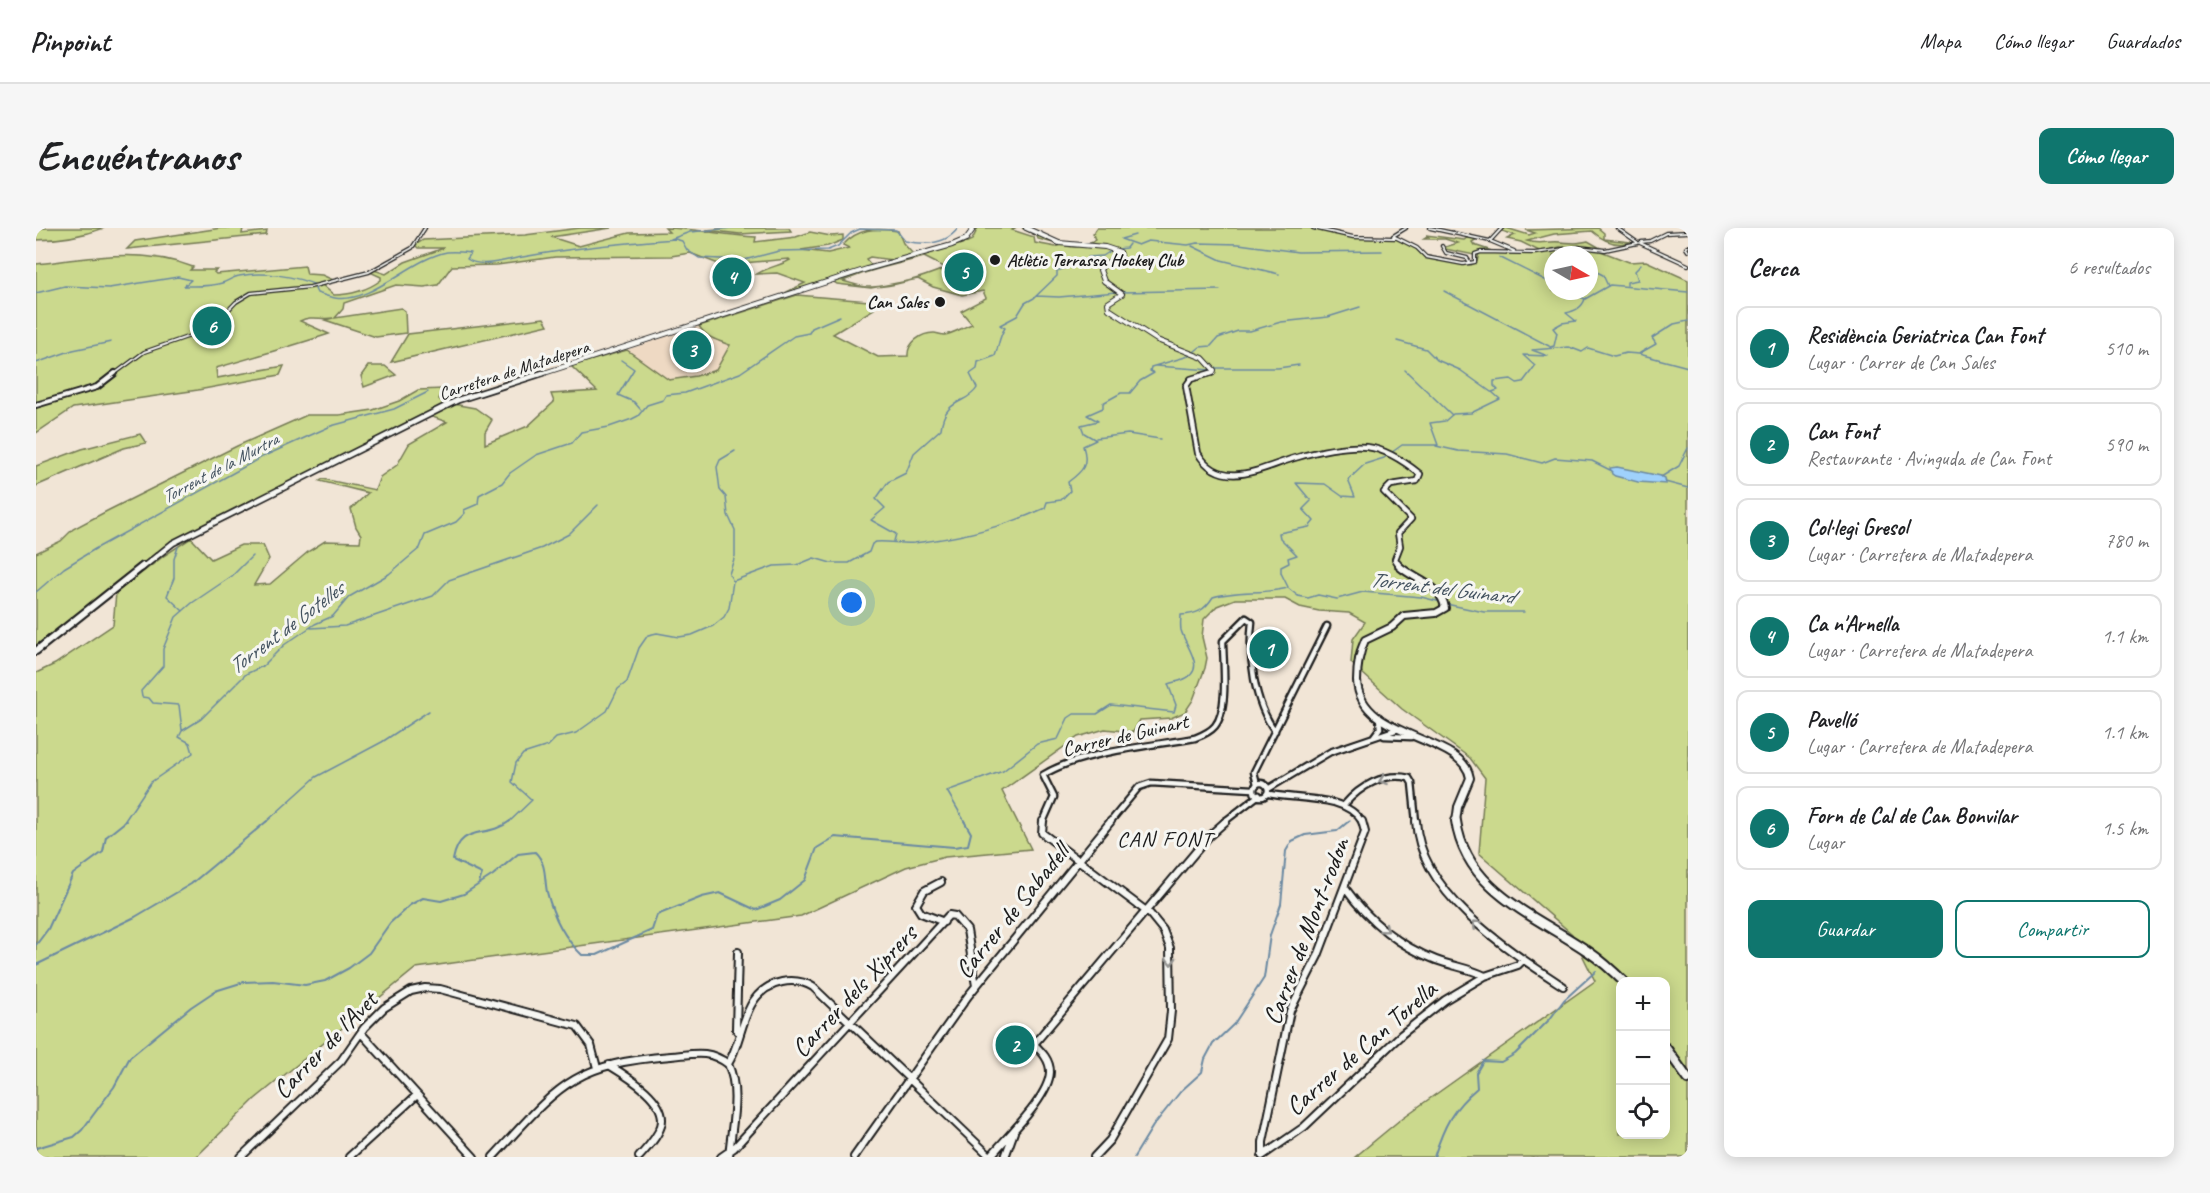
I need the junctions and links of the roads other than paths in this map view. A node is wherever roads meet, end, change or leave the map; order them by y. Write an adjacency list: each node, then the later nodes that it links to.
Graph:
1 (425, 228): 17 (street)
2 (974, 228): 19 (street, Carretera de Matadepera)
3 (1026, 228): 20 (street)
4 (1313, 228): 10 (street)
5 (1406, 228): 10 (street)
6 (1430, 228): 11 (street)
7 (1502, 228): 11 (street)
8 (1617, 228): 12 (street)
9 (1688, 232): 12 (street)
10 (1395, 238): 15 (street)
11 (1490, 241): 14 (street)
12 (1639, 243): 14 (street); 16 (street)
13 (1442, 246): 15 (street)
14 (1517, 253): 15 (street)
15 (1466, 264)
16 (1688, 266)
17 (36, 405)
18 (1327, 626): 22 (street)
19 (36, 651)
20 (1379, 717): 21 (street); 23 (street)
21 (1399, 729): 23 (street); 24 (street)
22 (1275, 731): 25 (street); 29 (street, Carrer de Guinart)
23 (1372, 737): 24 (street); 26 (street)
24 (1416, 737): 37 (street)
25 (1255, 787): 26 (street); 27 (street); 29 (street, Carrer de Sabadell)
26 (1268, 791): 27 (street); 28 (street, Carrer de Mont-rodon)
27 (1259, 795): 32 (street)
28 (1344, 805): 31 (street, Carrer de Mont-rodon); 35 (street, one-way to 28)
29 (1079, 860): 32 (street, Carrer de Guinart); 38 (street, Carrer de Sabadell)
30 (941, 882): 33 (street)
31 (1345, 888): 36 (street, one-way to 36); 52 (street, Carrer de Mont-rodon)
32 (1146, 911): 50 (street); 62 (street, Carrer de Guinart, one-way to 62)
33 (944, 922): 38 (street, Carrer dels Xiprers); 40 (street, Carrer dels Xiprers)
34 (738, 952): 42 (street)
35 (1523, 960): 36 (street, Carrer de Can Torella); 39 (street)
36 (1485, 976): 52 (street, Carrer de Can Torella)
37 (1619, 977)
38 (976, 986): 48 (street, Carrer de Sabadell)
39 (1563, 986)
40 (850, 1024): 42 (street); 48 (street); 51 (street, Carrer dels Xiprers)
41 (361, 1033): 46 (street, Carrer de l'Avet); 49 (street); 53 (street, Carrer de l'Avet)
42 (739, 1033): 44 (street)
43 (1670, 1055): 47 (street)
44 (728, 1064): 45 (street); 51 (street)
45 (609, 1065): 46 (street); 57 (street)
46 (597, 1068): 56 (street)
47 (1688, 1079)
48 (909, 1081): 59 (street, Carrer de Sabadell); 60 (street)
49 (417, 1095): 54 (street); 55 (street)
50 (1015, 1130): 60 (street); 61 (street)
51 (729, 1154): 58 (street, Carrer dels Xiprers)
52 (1262, 1156)
53 (241, 1157)
54 (349, 1157)
55 (474, 1157)
56 (493, 1157)
57 (639, 1157)
58 (721, 1157)
59 (854, 1157)
60 (990, 1157)
61 (1005, 1157)
62 (1094, 1157)

